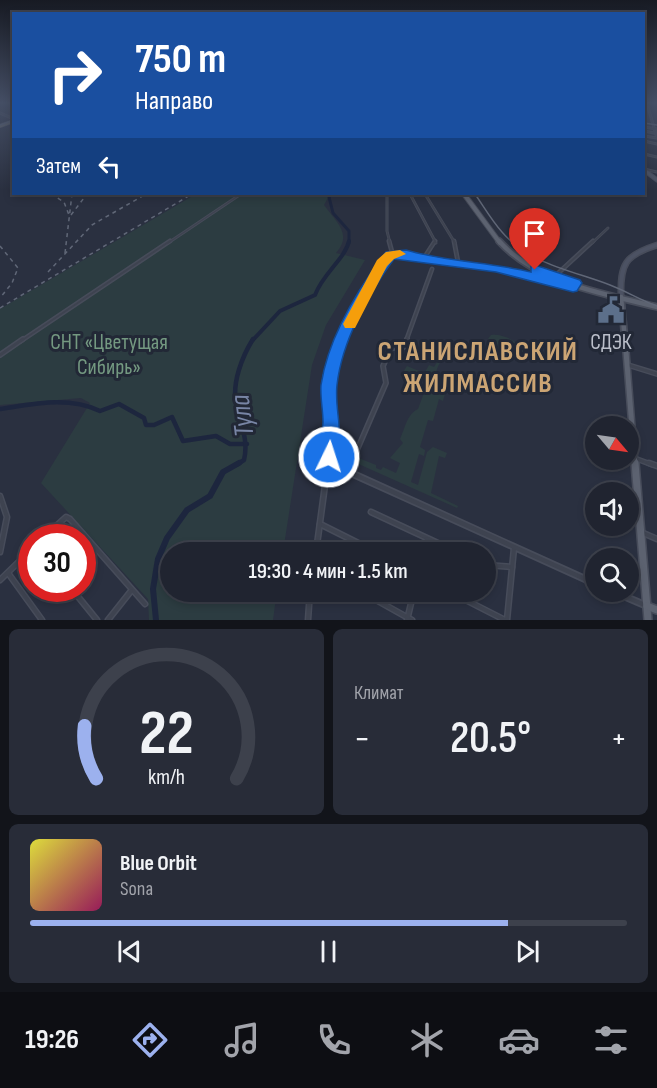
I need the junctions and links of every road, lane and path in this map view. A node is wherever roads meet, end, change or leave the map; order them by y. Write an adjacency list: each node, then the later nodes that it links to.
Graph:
1 (656, 134): 2 (street)
2 (657, 138)
3 (645, 171): 4 (main road)
4 (657, 180)
5 (240, 195): 20 (street)
6 (387, 195): 12 (street)
7 (411, 195): 13 (street)
8 (426, 195): 14 (street)
9 (465, 195): 16 (main road)
10 (608, 228): 16 (street)
11 (657, 245): 18 (main road)
12 (390, 255): 13 (street); 24 (street)
13 (424, 258): 14 (street)
14 (458, 262): 17 (street)
15 (432, 269): 26 (street)
16 (554, 277): 17 (main road)
17 (575, 283): 18 (main road)
18 (621, 297): 19 (main road); 21 (main road)
19 (657, 307)
20 (0, 355)
21 (626, 365): 22 (street); 23 (main road)
22 (657, 374)
23 (630, 416)
24 (329, 457): 26 (street); 33 (street)
25 (639, 459): 27 (street)
26 (351, 464): 41 (street)
27 (657, 466)
28 (635, 470): 34 (main road)
29 (0, 496): 43 (street)
30 (371, 512): 35 (street)
31 (58, 524): 32 (street)
32 (74, 524)
33 (320, 524): 37 (street); 38 (street)
34 (641, 532): 36 (street); 58 (main road)
35 (428, 539): 39 (street); 40 (street)
36 (657, 539)
37 (317, 542)
38 (356, 542)
39 (427, 542)
40 (435, 542)
41 (514, 548): 46 (street); 48 (street)
42 (96, 550): 50 (street)
43 (0, 552)
44 (18, 563): 47 (street)
45 (496, 566): 46 (street)
46 (512, 567): 65 (street)
47 (8, 573): 49 (street); 61 (street)
48 (585, 579)
49 (0, 580)
50 (131, 591): 57 (street); 63 (street)
51 (82, 602): 62 (street)
52 (310, 602): 64 (street)
53 (379, 602): 60 (street)
54 (412, 602): 60 (street)
55 (470, 602): 65 (street)
56 (638, 602): 58 (street)
57 (145, 604)
58 (647, 606): 59 (main road); 66 (main road)
59 (657, 610)
60 (409, 619)
61 (42, 620)
62 (97, 620)
63 (108, 620)
64 (309, 620)
65 (506, 620)
66 (648, 620)

